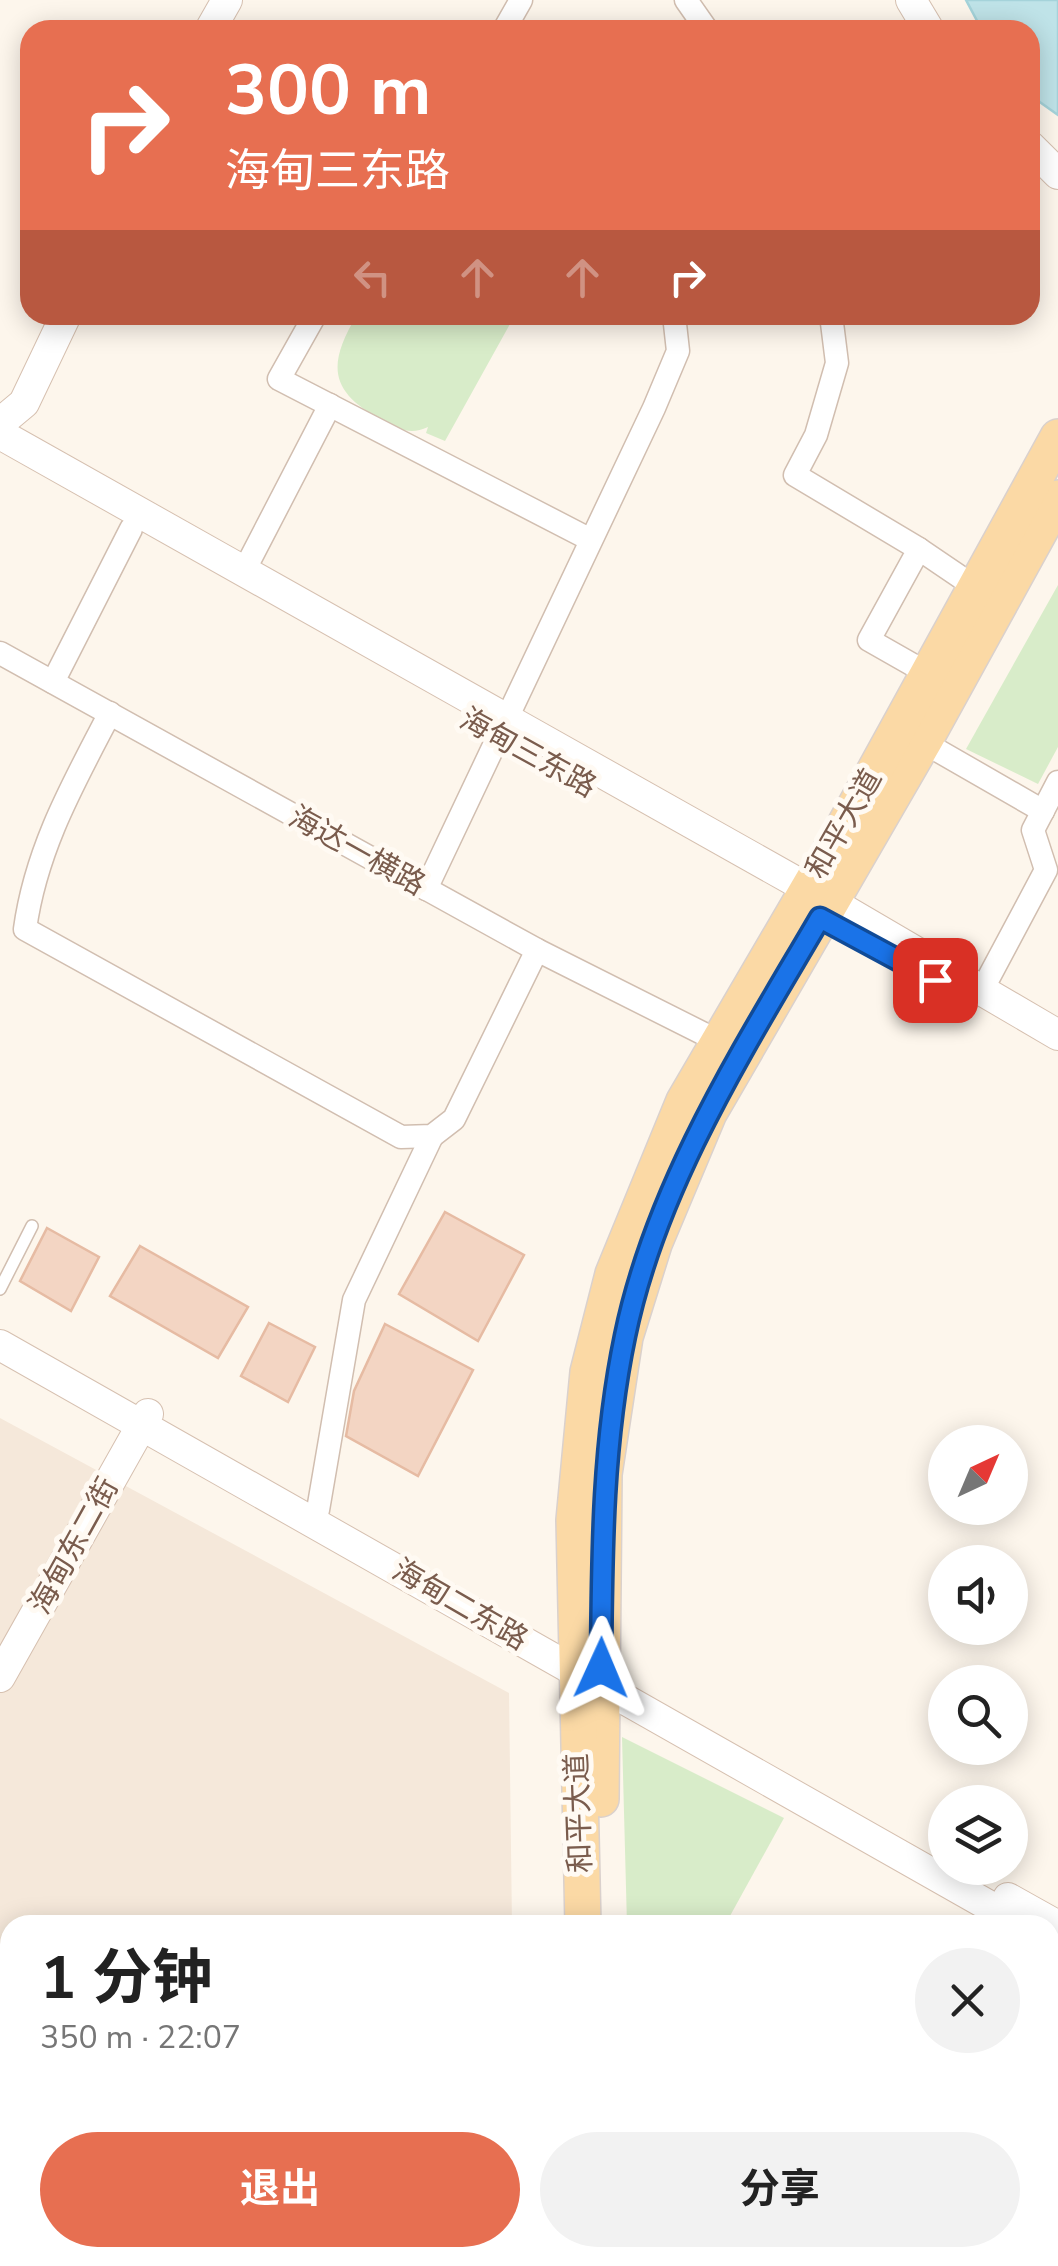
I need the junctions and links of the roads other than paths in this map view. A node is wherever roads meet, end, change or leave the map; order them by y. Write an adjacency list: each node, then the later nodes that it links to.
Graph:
1 (1040, 156): 2 (main road)
2 (1058, 174)
3 (45, 325): 8 (main road)
4 (61, 325): 10 (main road)
5 (310, 325): 9 (street)
6 (675, 325): 16 (street)
7 (832, 325): 17 (street)
8 (0, 403)
9 (330, 405): 16 (street); 18 (street)
10 (0, 423)
11 (0, 434): 18 (main road)
12 (1058, 436): 19 (main road, 和平大道)
13 (0, 456): 15 (main road, 海甸三东路)
14 (1058, 498): 25 (main road, 和平大道)
15 (131, 529): 22 (street); 24 (main road, 海甸三东路)
16 (589, 539): 24 (street)
17 (919, 549): 19 (street); 21 (street)
18 (244, 571): 24 (main road)
19 (976, 587): 21 (main road, 和平大道)
20 (0, 653): 22 (street, 海达一横路)
21 (928, 672): 29 (main road, 和平大道)
22 (53, 682): 23 (street, 海达一横路)
23 (110, 714): 28 (street, 海达一横路); 35 (street)
24 (501, 726): 28 (street); 29 (main road)
25 (924, 742): 27 (street); 29 (main road, 和平大道)
26 (1058, 782): 27 (street)
27 (1043, 811): 31 (street)
28 (426, 889): 30 (street, 海达一横路)
29 (814, 903): 31 (main road); 33 (main road, 和平大道); 34 (main road); 43 (main road, 和平大道)
30 (537, 950): 33 (street, 海达一横路); 35 (street)
31 (981, 992): 32 (main road)
32 (1058, 1035)
33 (718, 1041): 43 (main road, 和平大道)
34 (1058, 1046)
35 (432, 1136): 41 (street)
36 (32, 1226): 37 (lane)
37 (0, 1290)
38 (0, 1332): 40 (main road, 海甸二东路)
39 (0, 1345): 40 (main road, 海甸二东路)
40 (141, 1417): 41 (main road, 海甸二东路); 42 (main road, 海甸东二街); 43 (main road, 海甸二东路); 44 (main road, 海甸东二街)
41 (318, 1510): 43 (main road, 海甸二东路)
42 (0, 1661)
43 (588, 1670): 45 (main road, 海甸二东路); 47 (main road, 和平大道); 48 (main road, 和平大道); 49 (main road, 海甸二东路)
44 (0, 1677)
45 (928, 1853)
46 (984, 1885): 50 (main road)
47 (583, 1915)
48 (603, 1915)
49 (1006, 1915)
50 (1038, 1915)

